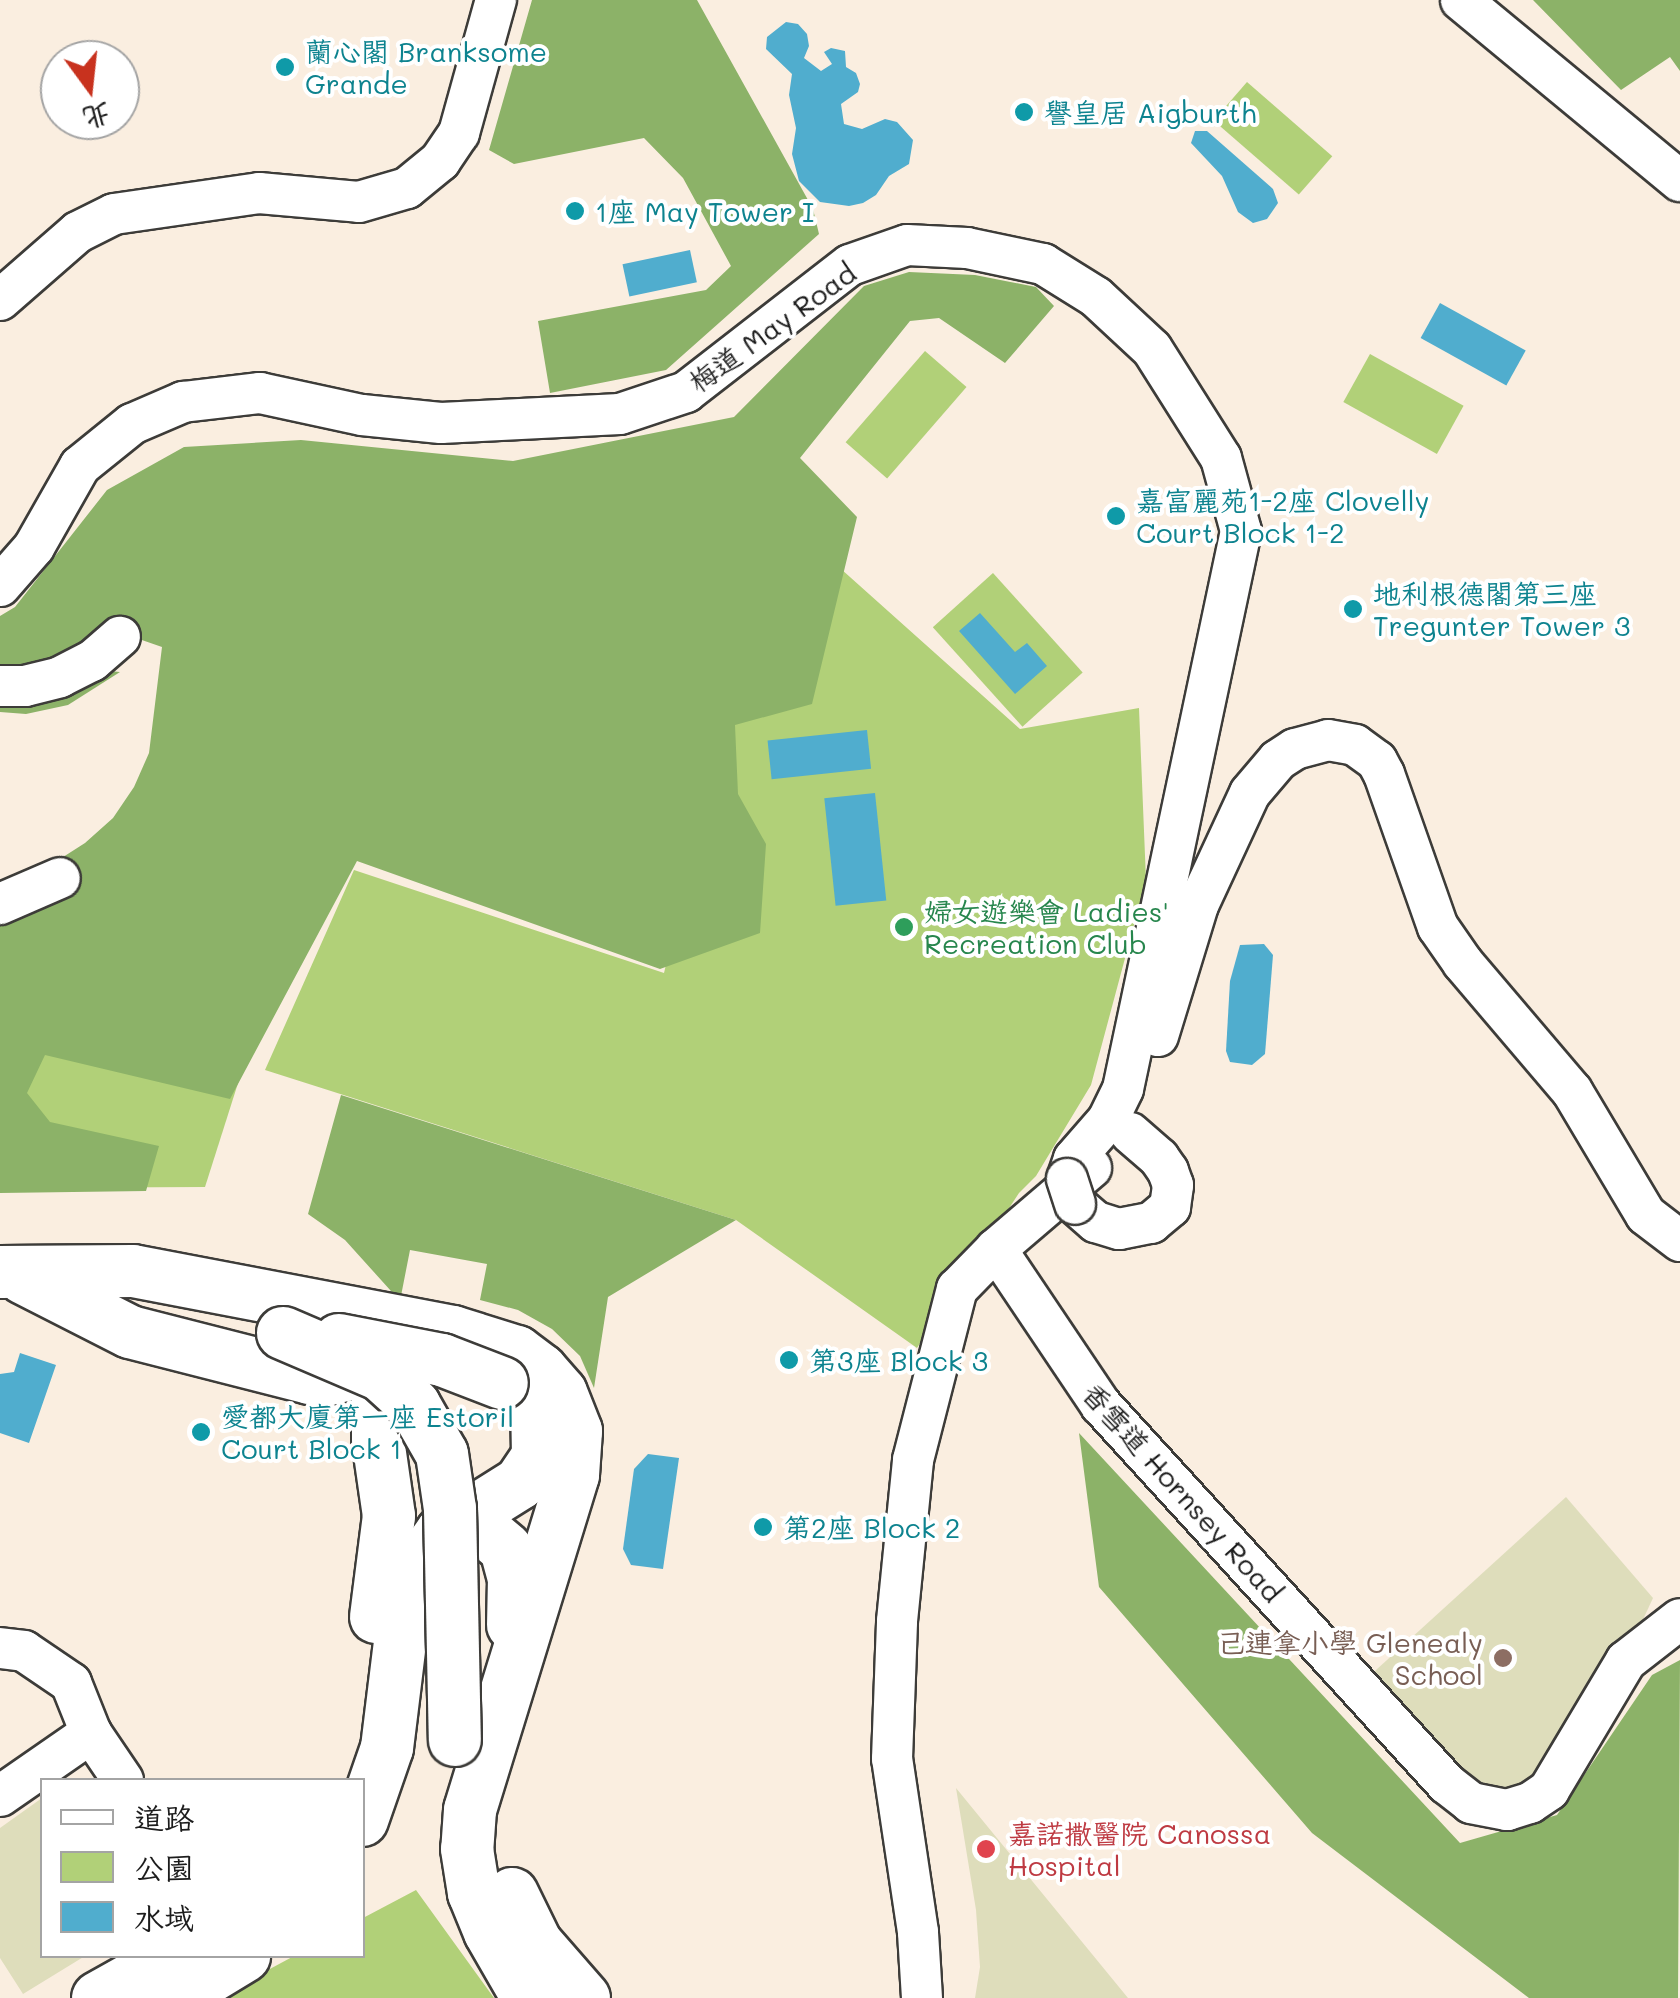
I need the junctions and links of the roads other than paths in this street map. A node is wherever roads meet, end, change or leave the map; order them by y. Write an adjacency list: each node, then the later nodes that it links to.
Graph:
1 (496, 0): 4 (street)
2 (1470, 7): 3 (street)
3 (1680, 181)
4 (0, 300)
5 (0, 586): 10 (street, 梅道 May Road)
6 (120, 638): 7 (street)
7 (0, 686)
8 (60, 878): 9 (street)
9 (0, 904)
10 (1130, 1133): 11 (street); 12 (street)
11 (1680, 1240)
12 (996, 1249): 21 (street, 香雪道 Hornsey Road); 36 (street)
13 (9, 1274): 14 (main road); 16 (main road); 17 (main road)
14 (361, 1315): 15 (main road); 17 (main road)
15 (422, 1326): 18 (main road); 19 (main road)
16 (262, 1328): 20 (main road, bridge); 25 (main road, bridge)
17 (310, 1378): 18 (main road)
18 (378, 1440): 27 (main road)
19 (576, 1444): 20 (main road); 23 (main road)
20 (453, 1532): 23 (main road); 29 (main road)
21 (1680, 1619)
22 (0, 1648): 24 (street)
23 (512, 1666): 25 (main road)
24 (90, 1734): 26 (street); 28 (street)
25 (471, 1749): 32 (main road); 35 (main road)
26 (122, 1778)
27 (350, 1778)
28 (0, 1796)
29 (365, 1811)
30 (169, 1958): 33 (main road)
31 (241, 1958): 34 (main road)
32 (521, 1987)
33 (98, 1998)
34 (174, 1998)
35 (584, 1998)
36 (922, 1998)

